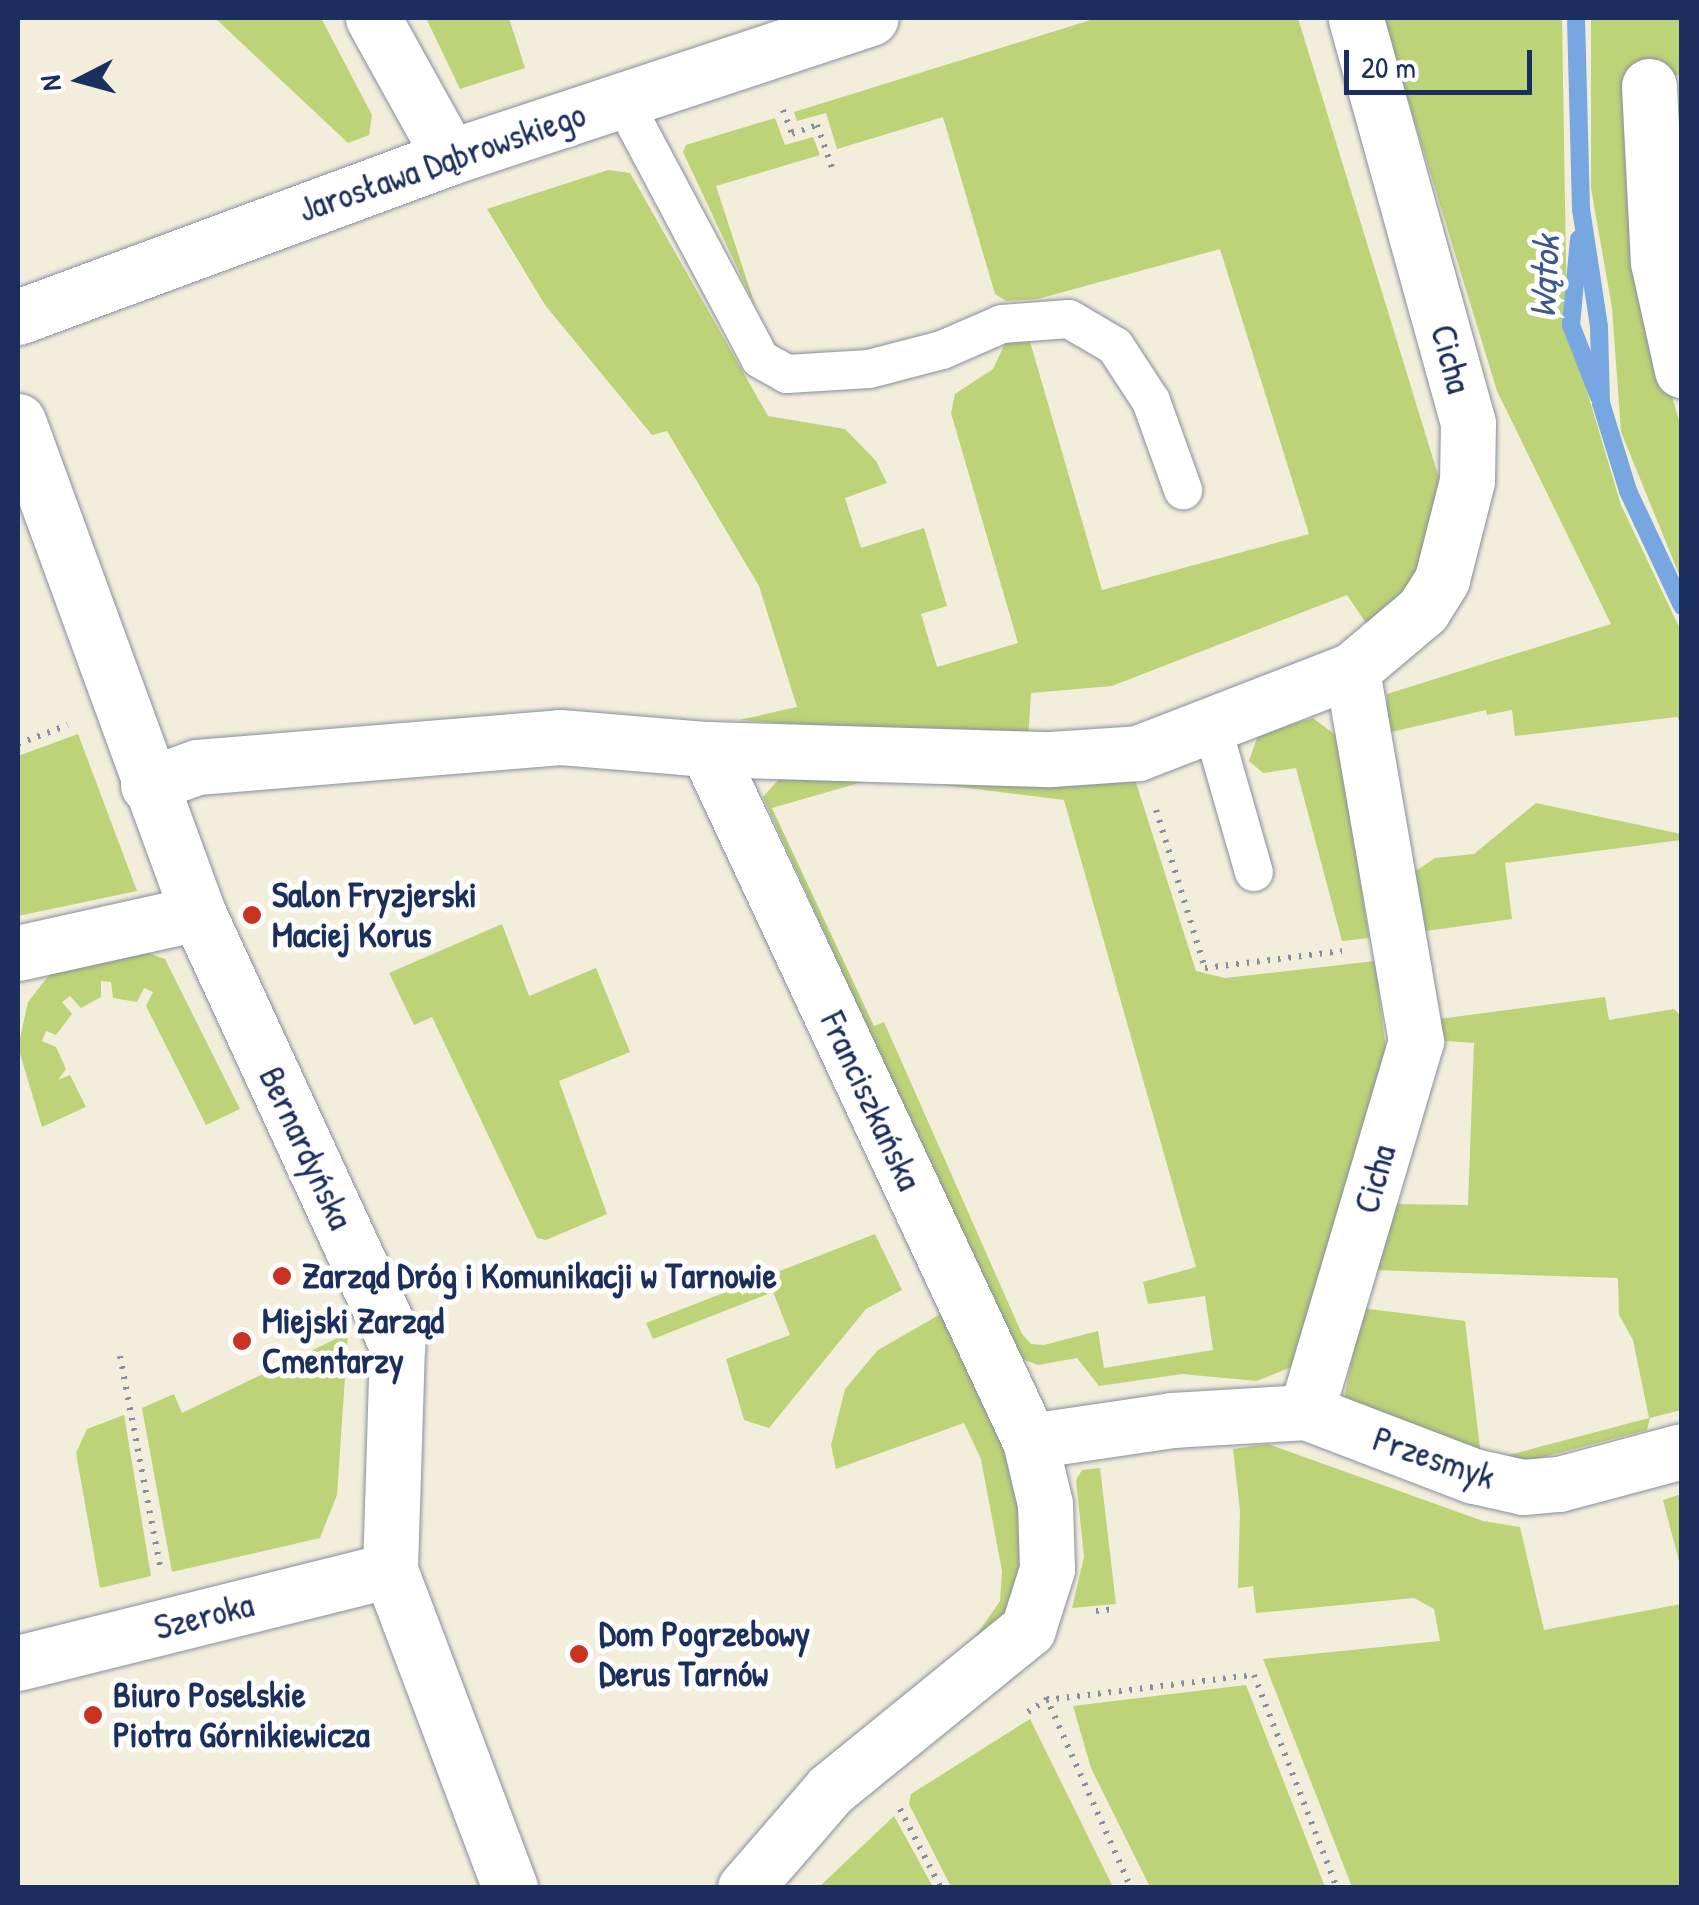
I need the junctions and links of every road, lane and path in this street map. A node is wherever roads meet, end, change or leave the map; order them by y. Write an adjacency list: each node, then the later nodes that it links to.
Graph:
1 (373, 18): 7 (street)
2 (870, 18): 5 (street, Jarosława Dąbrowskiego)
3 (1356, 18): 13 (street, Cicha)
4 (1650, 86): 10 (street)
5 (622, 99): 7 (street, Jarosława Dąbrowskiego); 12 (lane)
6 (781, 104): 8 (path)
7 (450, 156): 9 (street, Jarosława Dąbrowskiego)
8 (834, 173)
9 (18, 317)
10 (1682, 370)
11 (18, 422): 18 (street, Bernardyńska)
12 (1183, 490)
13 (1352, 670): 15 (street, Cicha); 23 (street, Cicha)
14 (73, 723): 16 (path)
15 (1212, 726): 17 (street, Cicha); 19 (lane)
16 (18, 744)
17 (707, 749): 18 (street); 24 (street, Franciszkańska)
18 (148, 785): 20 (street, Bernardyńska)
19 (1254, 872)
20 (198, 913): 21 (street); 26 (street, Bernardyńska)
21 (18, 953)
22 (120, 1356): 27 (path)
23 (1306, 1412): 24 (street); 25 (street, Przesmyk)
24 (1030, 1441): 28 (street, Franciszkańska)
25 (1682, 1451)
26 (390, 1570): 29 (street, Szeroka); 33 (street, Bernardyńska)
27 (162, 1578)
28 (1028, 1628): 30 (path); 34 (street)
29 (18, 1662)
30 (1046, 1700): 31 (path); 36 (path); 37 (path)
31 (1013, 1721)
32 (905, 1794): 35 (path)
33 (510, 1888)
34 (745, 1888)
35 (941, 1888)
36 (1131, 1888)
37 (1337, 1888)

